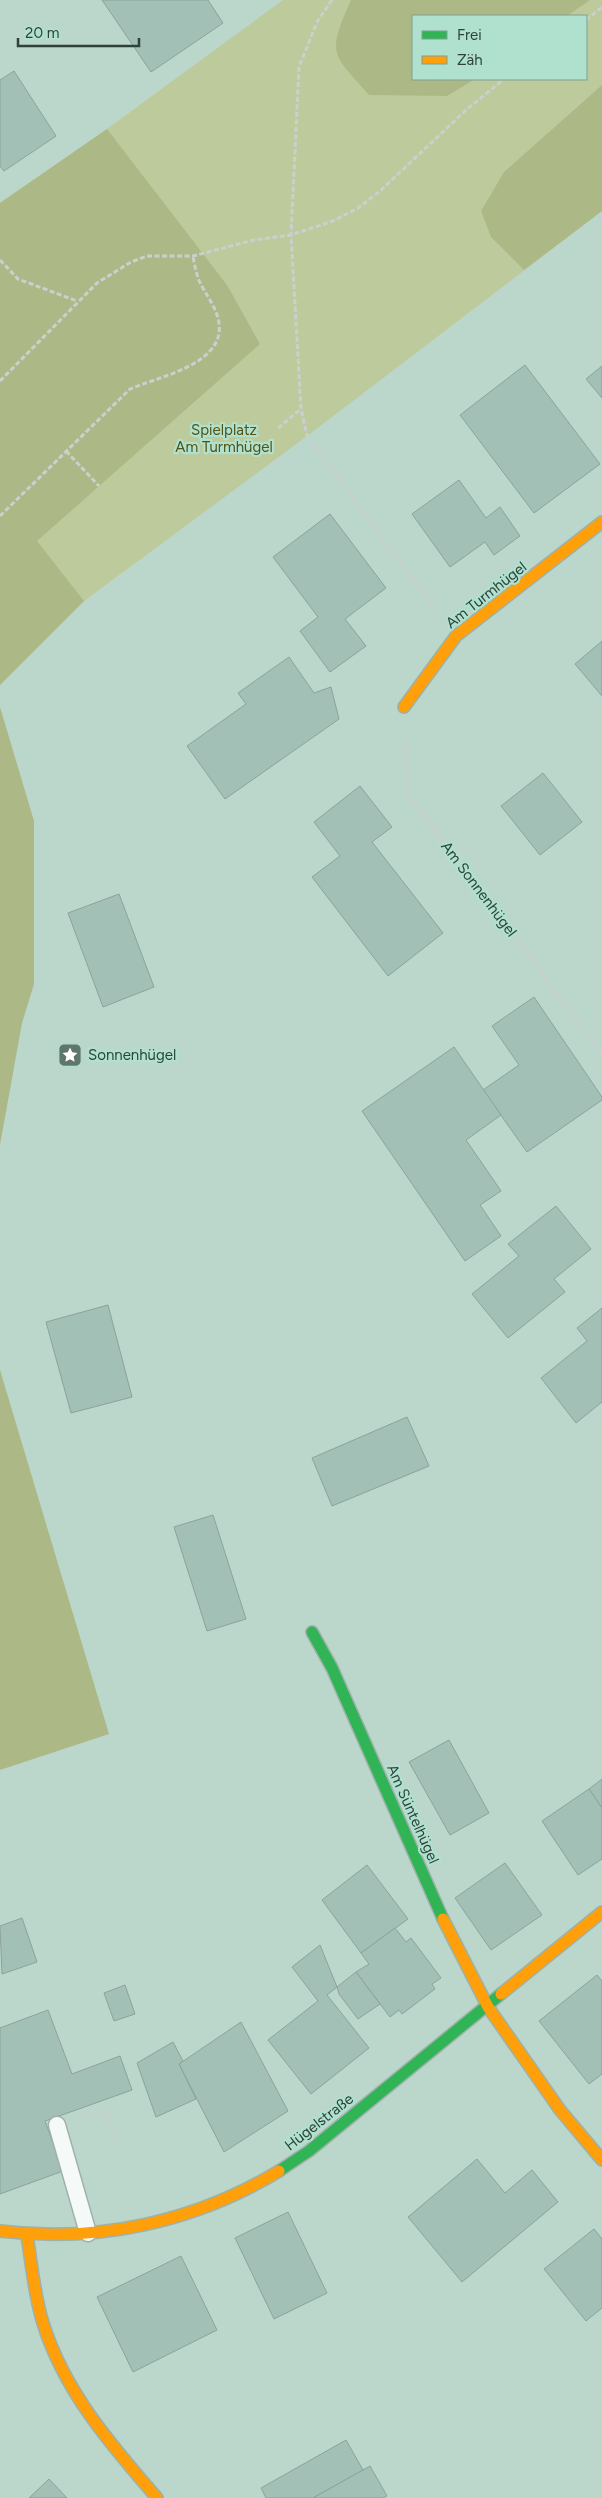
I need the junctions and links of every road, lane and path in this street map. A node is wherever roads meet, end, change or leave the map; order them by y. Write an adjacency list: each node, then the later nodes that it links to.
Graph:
1 (332, 0): 5 (path)
2 (602, 8): 3 (path)
3 (587, 19)
4 (503, 80): 5 (path)
5 (291, 235): 6 (path); 10 (path)
6 (193, 256): 8 (path); 12 (path)
7 (0, 260): 8 (path)
8 (76, 301): 9 (path)
9 (0, 381)
10 (301, 409): 11 (path); 16 (path)
11 (278, 428)
12 (66, 451): 13 (path); 14 (path)
13 (99, 486)
14 (0, 516)
15 (602, 522): 16 (street, Am Turmhügel)
16 (456, 636): 17 (street, Am Turmhügel)
17 (404, 707): 18 (path, Am Sonnenhügel)
18 (602, 1054)
19 (312, 1632): 21 (street, Am Süntelhügel)
20 (602, 1912): 21 (street, Hügelstraße)
21 (488, 2007): 24 (street, Am Süntelhügel); 26 (street, Hügelstraße)
22 (57, 2125): 23 (path); 26 (lane)
23 (117, 2142)
24 (602, 2160)
25 (0, 2231): 27 (street, Hügelstraße)
26 (88, 2233): 27 (street, Hügelstraße)
27 (27, 2236): 28 (street)
28 (157, 2498)

